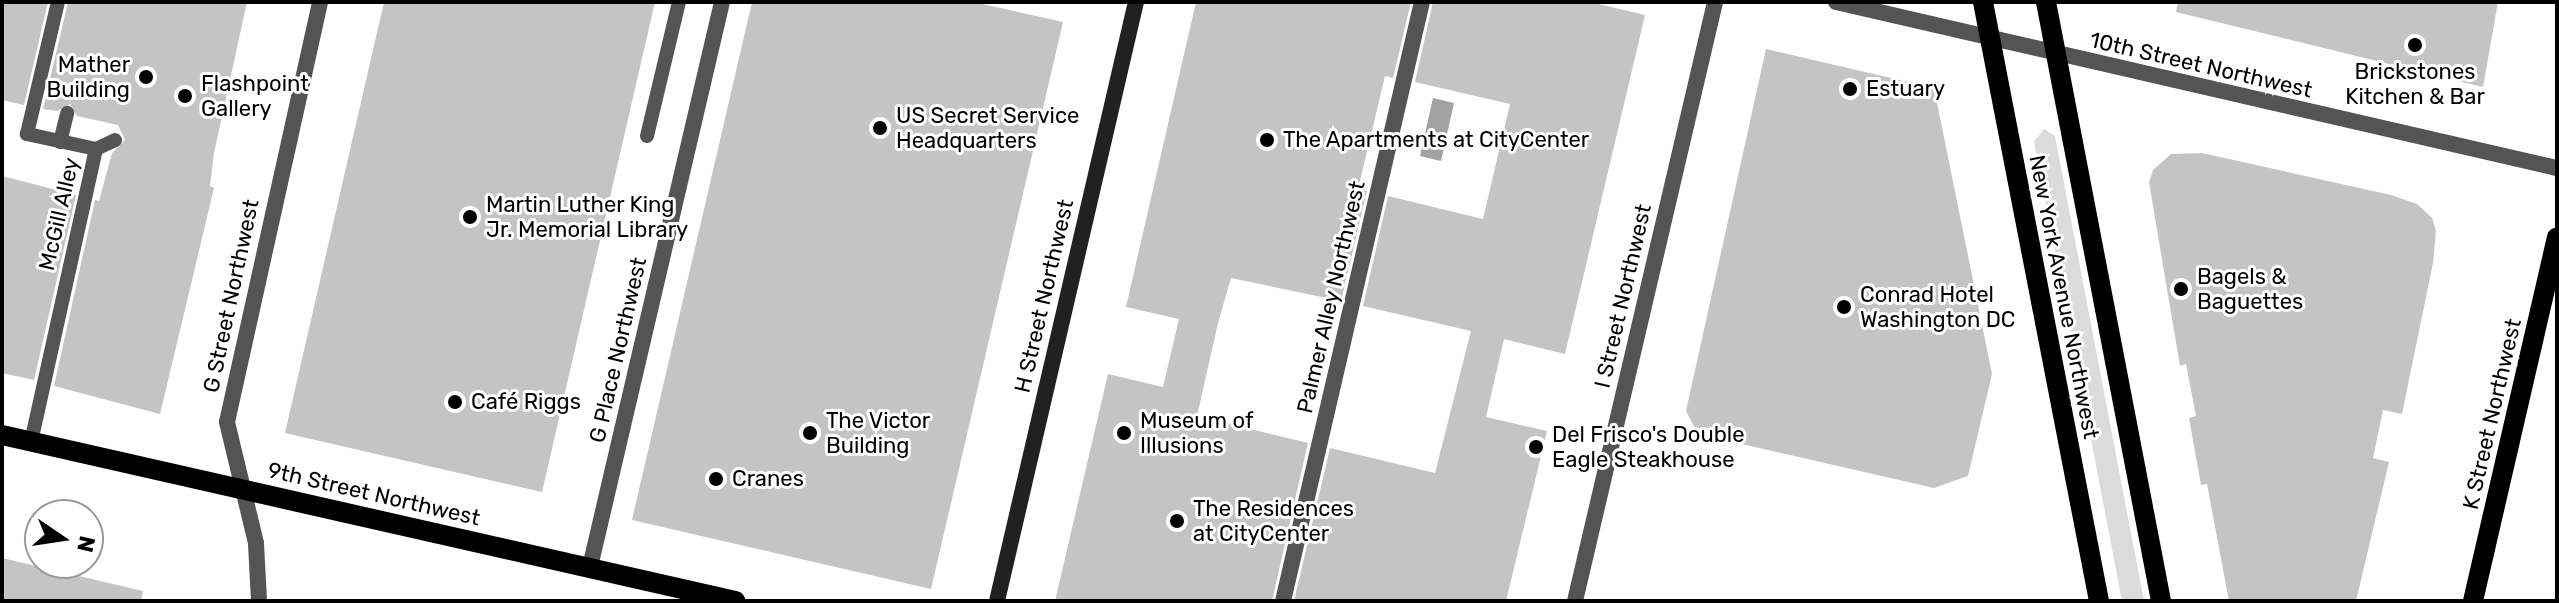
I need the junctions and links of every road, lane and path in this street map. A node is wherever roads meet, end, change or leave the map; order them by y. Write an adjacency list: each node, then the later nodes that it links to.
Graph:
1 (58, 2): 16 (lane, McGill Alley)
2 (320, 2): 22 (street, G Street Northwest)
3 (679, 2): 14 (lane)
4 (722, 2): 23 (street, G Place Northwest)
5 (1136, 2): 26 (main road, H Street Northwest)
6 (1422, 2): 27 (street, Palmer Alley Northwest)
7 (1715, 2): 28 (street, I Street Northwest)
8 (1836, 2): 11 (street, 10th Street Northwest)
9 (1983, 2): 11 (main road, New York Avenue Northwest)
10 (2046, 2): 12 (main road, New York Avenue Northwest)
11 (1989, 38): 12 (street, 10th Street Northwest); 29 (main road, New York Avenue Northwest)
12 (2057, 55): 18 (street, 10th Street Northwest); 30 (main road, New York Avenue Northwest)
13 (67, 113): 16 (lane)
14 (647, 136)
15 (115, 140): 17 (lane)
16 (60, 142): 17 (lane, McGill Alley)
17 (96, 149): 21 (lane, McGill Alley)
18 (2557, 168)
19 (2557, 238): 31 (main road, K Street Northwest)
20 (2, 435): 21 (main road, 9th Street Northwest)
21 (31, 442): 22 (main road, 9th Street Northwest)
22 (243, 489): 23 (main road, 9th Street Northwest); 24 (street, G Street Northwest)
23 (590, 567): 25 (main road, 9th Street Northwest)
24 (259, 601)
25 (735, 601)
26 (997, 601)
27 (1283, 601)
28 (1575, 601)
29 (2099, 601)
30 (2161, 601)
31 (2473, 601)

